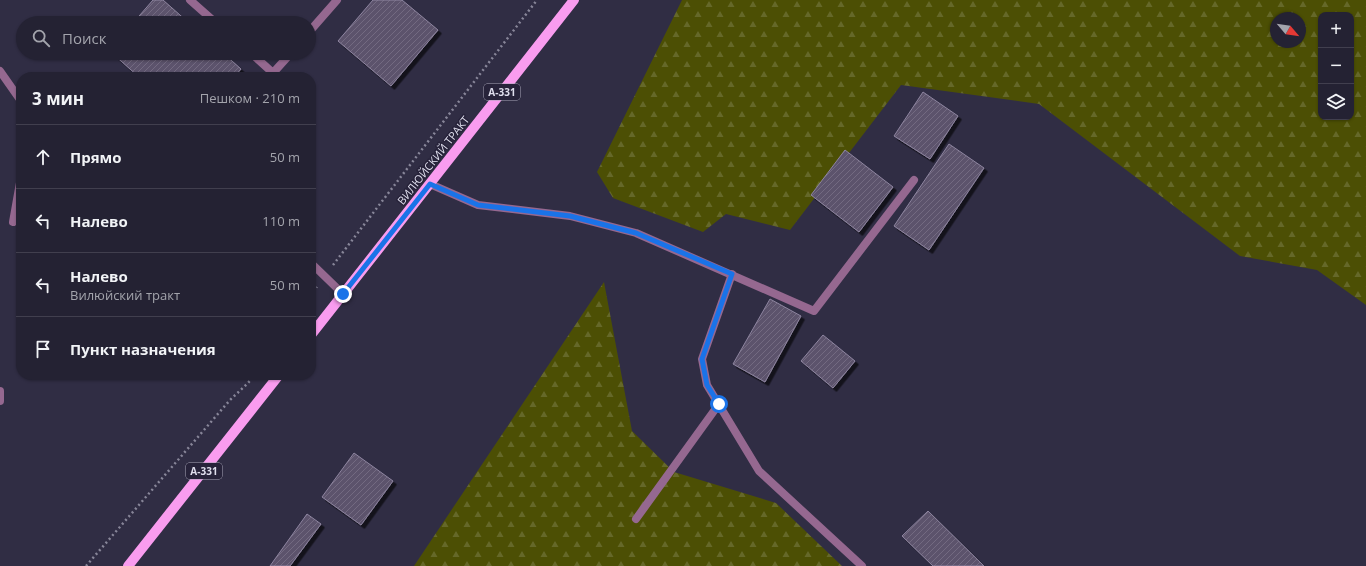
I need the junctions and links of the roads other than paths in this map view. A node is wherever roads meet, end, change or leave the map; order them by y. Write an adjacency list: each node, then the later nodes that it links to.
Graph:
1 (190, 0): 4 (street)
2 (337, 0): 5 (street)
3 (574, 0): 13 (main road, ВИЛЮЙСКИЙ ТРАКТ / А-331)
4 (208, 16)
5 (316, 24)
6 (258, 60): 9 (street)
7 (285, 60): 10 (street)
8 (0, 71): 11 (street)
9 (269, 72)
10 (275, 72)
11 (16, 93)
12 (914, 180): 17 (street)
13 (430, 184): 17 (street); 18 (main road, ВИЛЮЙСКИЙ ТРАКТ / А-331)
14 (16, 205): 15 (street)
15 (13, 222)
16 (316, 269): 18 (street)
17 (732, 274): 23 (street)
18 (343, 294): 19 (main road, ВИЛЮЙСКИЙ ТРАКТ / А-331)
19 (316, 328)
20 (275, 380): 25 (main road, А-331)
21 (0, 391): 22 (street)
22 (0, 401)
23 (719, 404): 24 (street); 26 (street)
24 (636, 519)
25 (128, 566)
26 (862, 566)

